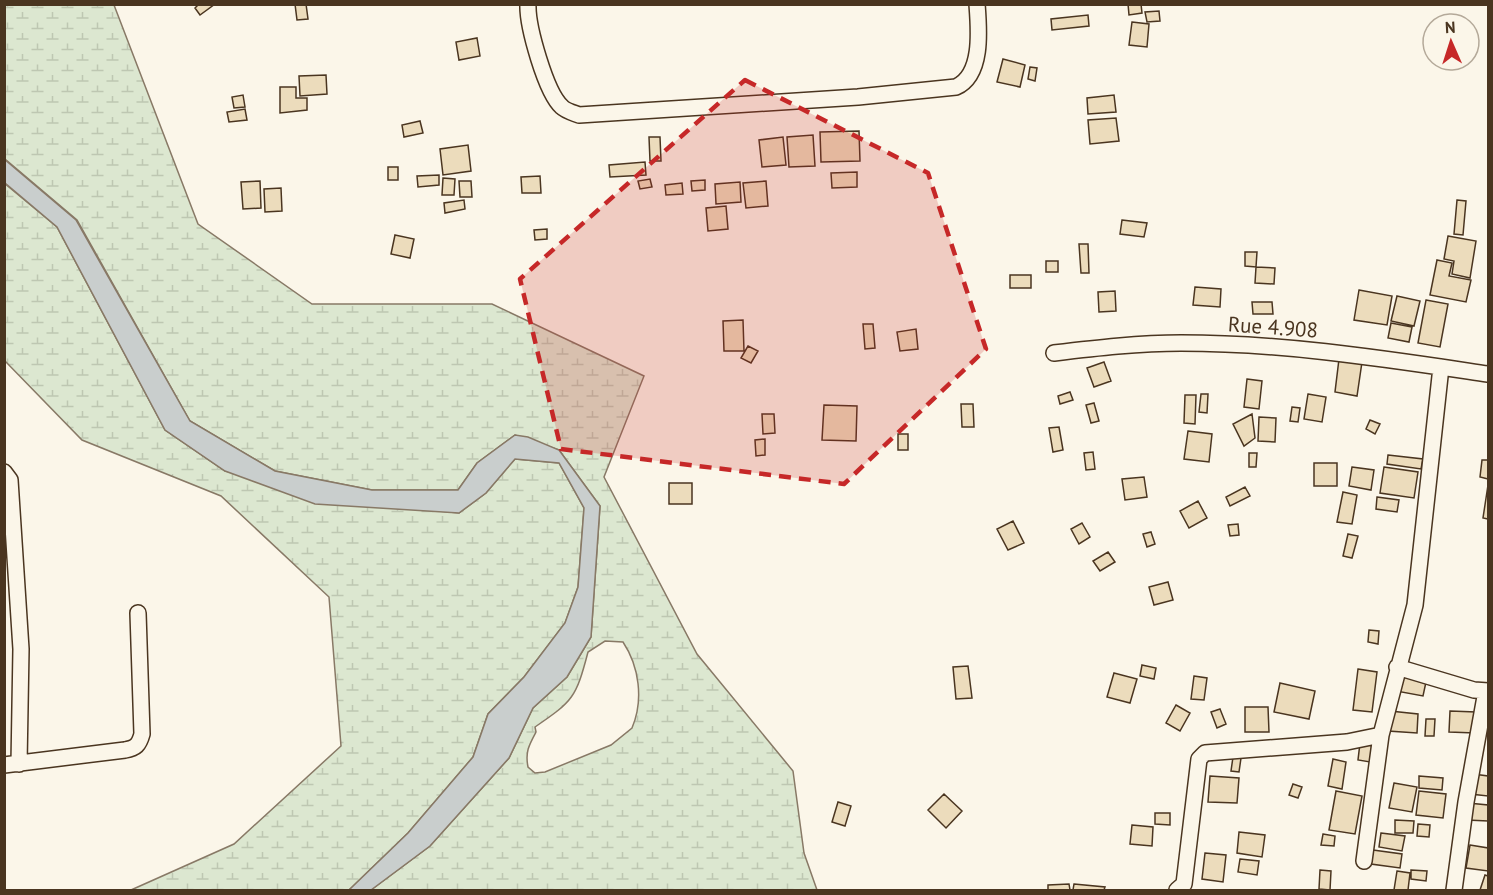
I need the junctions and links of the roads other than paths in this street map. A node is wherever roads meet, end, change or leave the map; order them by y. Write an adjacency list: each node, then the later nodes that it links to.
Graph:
1 (528, 4): 2 (street)
2 (978, 4)
3 (1054, 353): 4 (street, Rue 4.908)
4 (1441, 367): 5 (street, Rue 4.908); 8 (street)
5 (1488, 374)
6 (4, 471): 11 (street)
7 (138, 613): 11 (street)
8 (1397, 667): 9 (street); 10 (street)
9 (1487, 691): 14 (street)
10 (1381, 735): 12 (street); 13 (street)
11 (12, 764)
12 (1364, 861)
13 (1177, 891)
14 (1455, 891)

